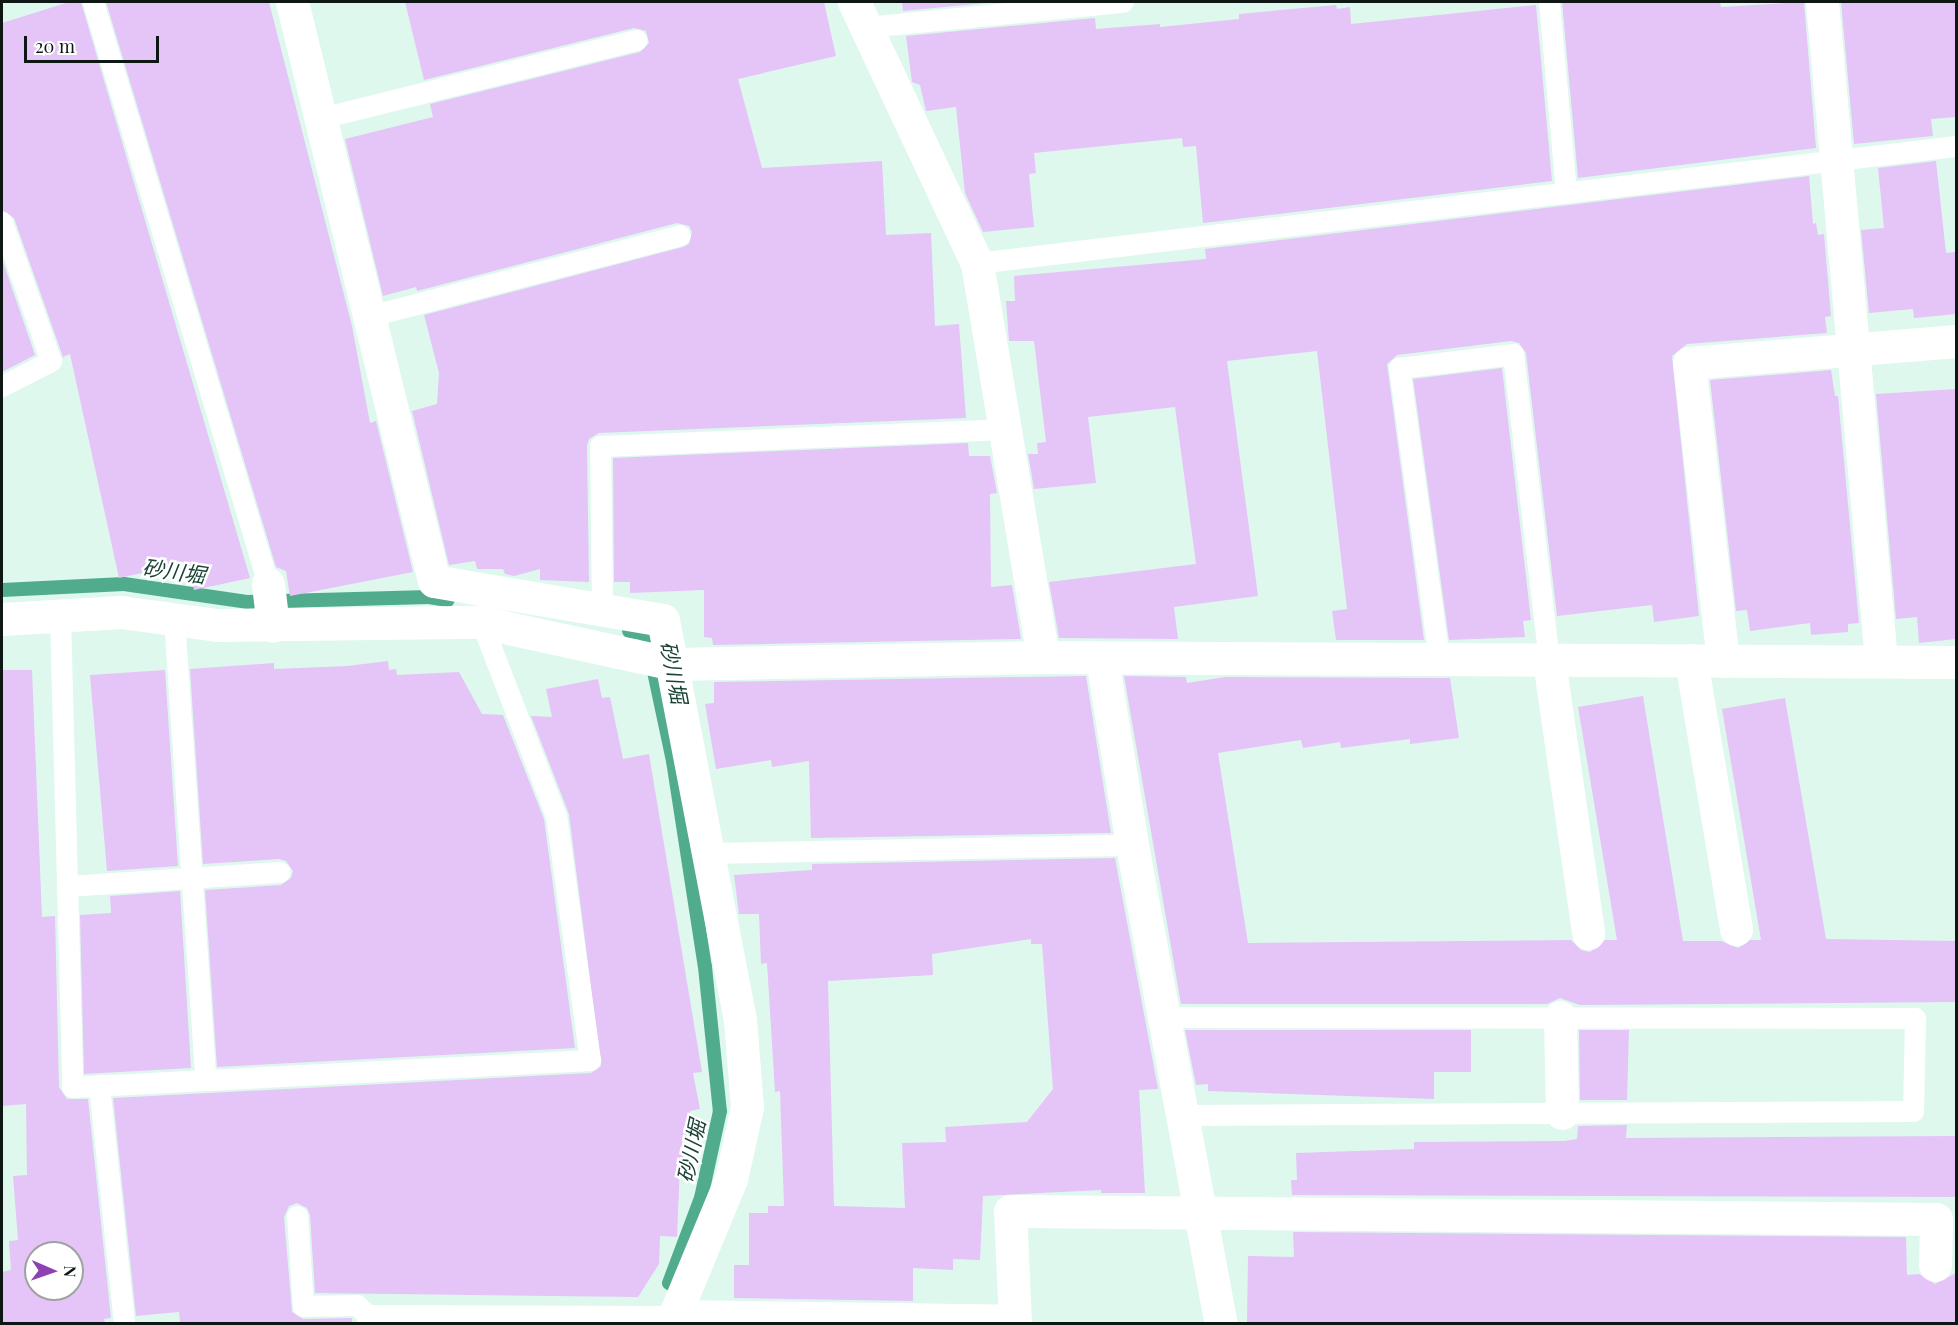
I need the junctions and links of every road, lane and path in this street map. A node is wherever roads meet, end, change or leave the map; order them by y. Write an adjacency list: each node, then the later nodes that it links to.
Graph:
1 (93, 2): 20 (lane)
2 (292, 2): 8 (street)
3 (1123, 2): 6 (lane)
4 (1549, 2): 11 (lane)
5 (1822, 2): 10 (street)
6 (860, 14): 14 (street)
7 (637, 40): 8 (lane)
8 (321, 118): 15 (street)
9 (1956, 146): 10 (lane)
10 (1839, 160): 11 (lane); 17 (street)
11 (1566, 192): 14 (lane)
12 (2, 222): 18 (lane)
13 (680, 234): 15 (lane)
14 (977, 262): 19 (street)
15 (370, 316): 21 (street)
16 (1956, 341): 17 (street)
17 (1855, 347): 29 (street); 31 (street)
18 (2, 386)
19 (1003, 429): 21 (lane); 26 (street)
20 (270, 607): 24 (street); 25 (street)
21 (602, 608): 33 (street)
22 (60, 615): 23 (street); 24 (street); 38 (lane)
23 (2, 619)
24 (174, 620): 37 (lane)
25 (481, 622): 33 (street); 43 (lane)
26 (1043, 657): 27 (street); 33 (street)
27 (1102, 659): 28 (street); 34 (street)
28 (1439, 659): 30 (street); 30 (lane)
29 (1707, 660): 30 (street); 31 (street); 39 (street)
30 (1549, 661): 40 (street)
31 (1881, 661): 32 (street)
32 (1956, 662)
33 (674, 664): 35 (street)
34 (1132, 844): 35 (lane); 41 (street)
35 (708, 854): 51 (street)
36 (280, 872): 37 (lane)
37 (192, 879): 38 (lane); 43 (lane)
38 (67, 886): 44 (lane)
39 (1736, 930)
40 (1588, 933)
41 (1166, 1017): 42 (lane); 46 (street)
42 (1560, 1017): 45 (street); 45 (lane)
43 (205, 1078): 44 (lane)
44 (99, 1085): 53 (lane)
45 (1562, 1113): 46 (lane)
46 (1183, 1114): 47 (street)
47 (1202, 1214): 49 (street); 52 (street); 54 (street)
48 (297, 1216): 50 (lane)
49 (1935, 1266)
50 (367, 1319): 51 (lane)
51 (673, 1320): 52 (street)
52 (1015, 1322)
53 (124, 1323)
54 (1221, 1323)

